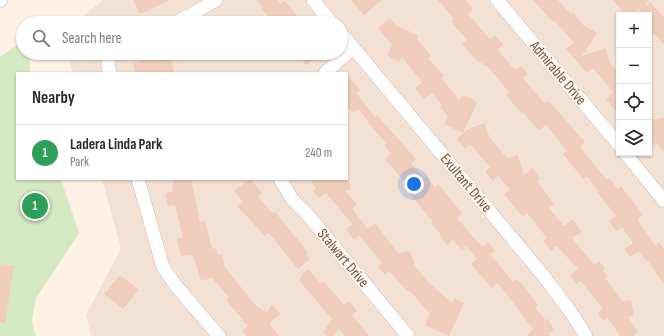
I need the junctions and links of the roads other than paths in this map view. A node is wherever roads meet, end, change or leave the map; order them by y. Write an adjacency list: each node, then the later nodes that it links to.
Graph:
1 (216, 0): 4 (street)
2 (313, 0): 5 (street)
3 (497, 0): 13 (street, Admirable Drive)
4 (189, 16)
5 (326, 16)
6 (348, 42): 7 (street, Exultant Drive)
7 (353, 48): 8 (street); 20 (street, Exultant Drive)
8 (348, 52)
9 (108, 60): 11 (street)
10 (340, 60): 12 (street)
11 (110, 72)
12 (326, 72)
13 (616, 141)
14 (627, 156): 17 (street)
15 (138, 180): 18 (street)
16 (281, 180): 19 (street, Stalwart Drive)
17 (664, 201)
18 (219, 336)
19 (408, 336)
20 (586, 336)

